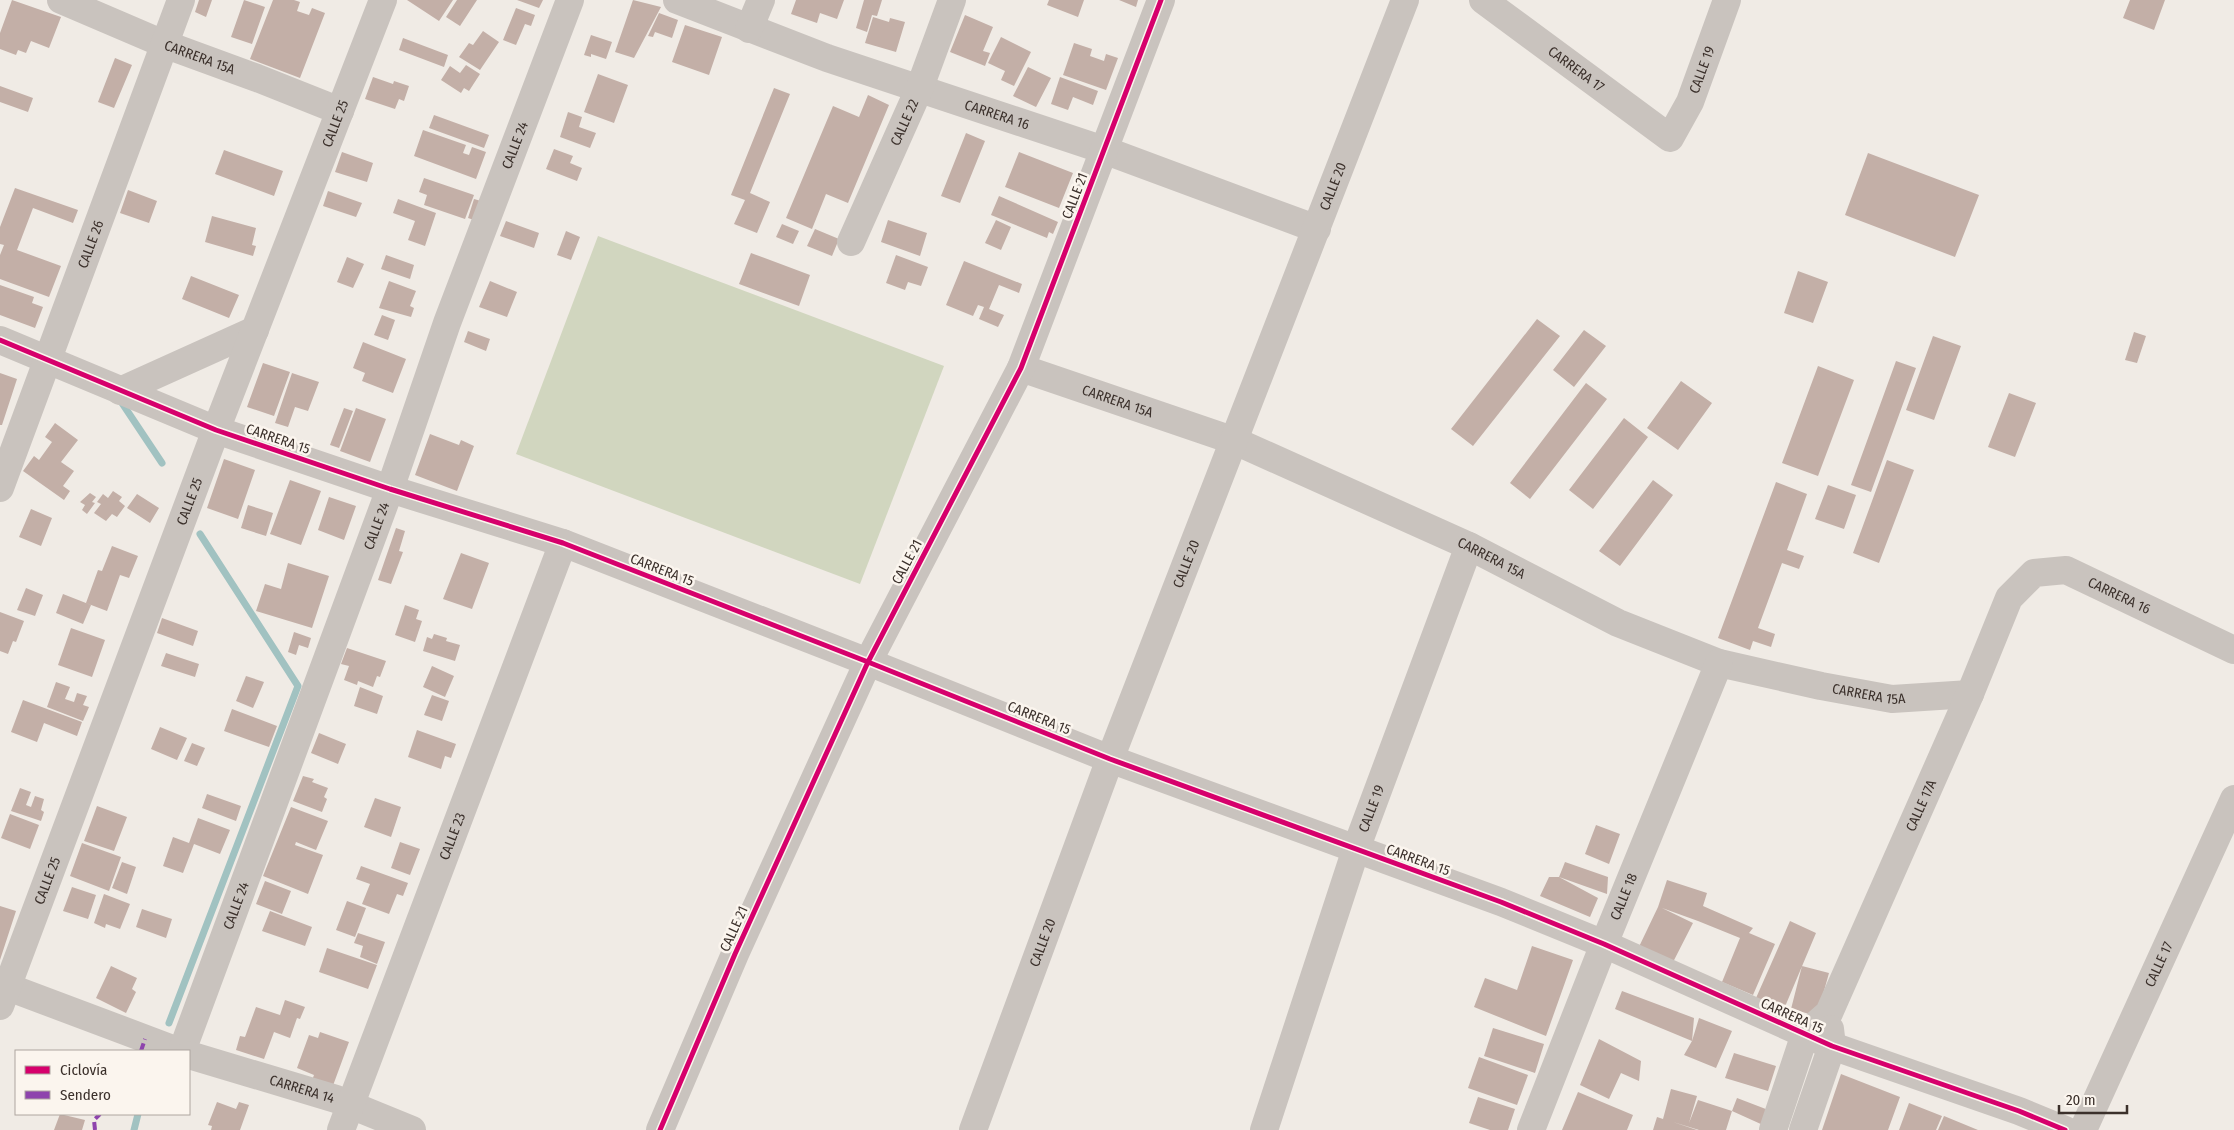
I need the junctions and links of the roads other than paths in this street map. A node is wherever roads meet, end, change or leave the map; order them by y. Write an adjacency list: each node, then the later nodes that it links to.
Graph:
1 (61, 0): 13 (street, CARRERA 15A)
2 (181, 0): 13 (street, CALLE 26)
3 (383, 0): 15 (street, CALLE 25)
4 (570, 0): 28 (street, CALLE 24)
5 (676, 0): 12 (street, CARRERA 16)
6 (761, 0): 12 (street)
7 (952, 0): 14 (street, CALLE 22)
8 (1161, 0): 17 (street, CALLE 21)
9 (1405, 0): 18 (street, CALLE 20)
10 (1483, 0): 16 (street, CARRERA 17)
11 (1727, 0): 16 (street, CALLE 19)
12 (749, 29): 14 (street, CARRERA 16)
13 (164, 44): 15 (street, CARRERA 15A); 22 (street, CALLE 26)
14 (920, 87): 17 (street, CARRERA 16); 19 (street, CALLE 22)
15 (340, 111): 20 (street, CALLE 25)
16 (1670, 138)
17 (1104, 150): 18 (street, CARRERA 16); 23 (street, CALLE 21)
18 (1317, 229): 26 (street, CALLE 20)
19 (851, 242)
20 (255, 330): 24 (street); 25 (street, CALLE 25)
21 (0, 340): 22 (street, CARRERA 15)
22 (48, 361): 24 (street, CARRERA 15); 27 (street, CALLE 26)
23 (1021, 368): 26 (street, CARRERA 15A); 33 (street, CALLE 21)
24 (120, 390): 25 (street, CARRERA 15)
25 (216, 430): 28 (street, CARRERA 15); 40 (street, CALLE 25)
26 (1235, 441): 30 (street, CARRERA 15A); 36 (street, CALLE 20)
27 (0, 488)
28 (390, 489): 29 (street, CARRERA 15); 45 (street, CALLE 24)
29 (563, 543): 33 (street, CARRERA 15); 47 (street, CALLE 23)
30 (1469, 546): 34 (street, CARRERA 15A); 38 (street, CALLE 19)
31 (2009, 598): 32 (street, CARRERA 16); 35 (street, CALLE 17A)
32 (2234, 650)
33 (868, 662): 36 (street, CARRERA 15); 50 (street, CALLE 21)
34 (1719, 663): 35 (street, CARRERA 15A); 39 (street, CALLE 18)
35 (1970, 694): 41 (street, CALLE 17A)
36 (1110, 759): 38 (street, CARRERA 15); 51 (street, CALLE 20)
37 (2234, 799): 57 (street, CALLE 17)
38 (1356, 850): 39 (street, CARRERA 15); 52 (street, CALLE 19)
39 (1604, 944): 42 (street, CARRERA 15); 53 (street, CALLE 18)
40 (2, 992): 44 (street)
41 (1829, 1013): 42 (street, CALLE 17A); 43 (street, CALLE 17A)
42 (1805, 1034): 43 (street, CARRERA 15); 54 (street)
43 (1832, 1046): 55 (street, CALLE 17A); 56 (street, CARRERA 15)
44 (175, 1050)
45 (182, 1050)
46 (190, 1055): 47 (street, CARRERA 14)
47 (350, 1105): 48 (street, CALLE 23); 49 (street, CARRERA 14)
48 (340, 1130)
49 (412, 1130)
50 (660, 1130)
51 (973, 1130)
52 (1264, 1130)
53 (1531, 1130)
54 (1773, 1130)
55 (1803, 1130)
56 (2065, 1130)
57 (2083, 1130)

